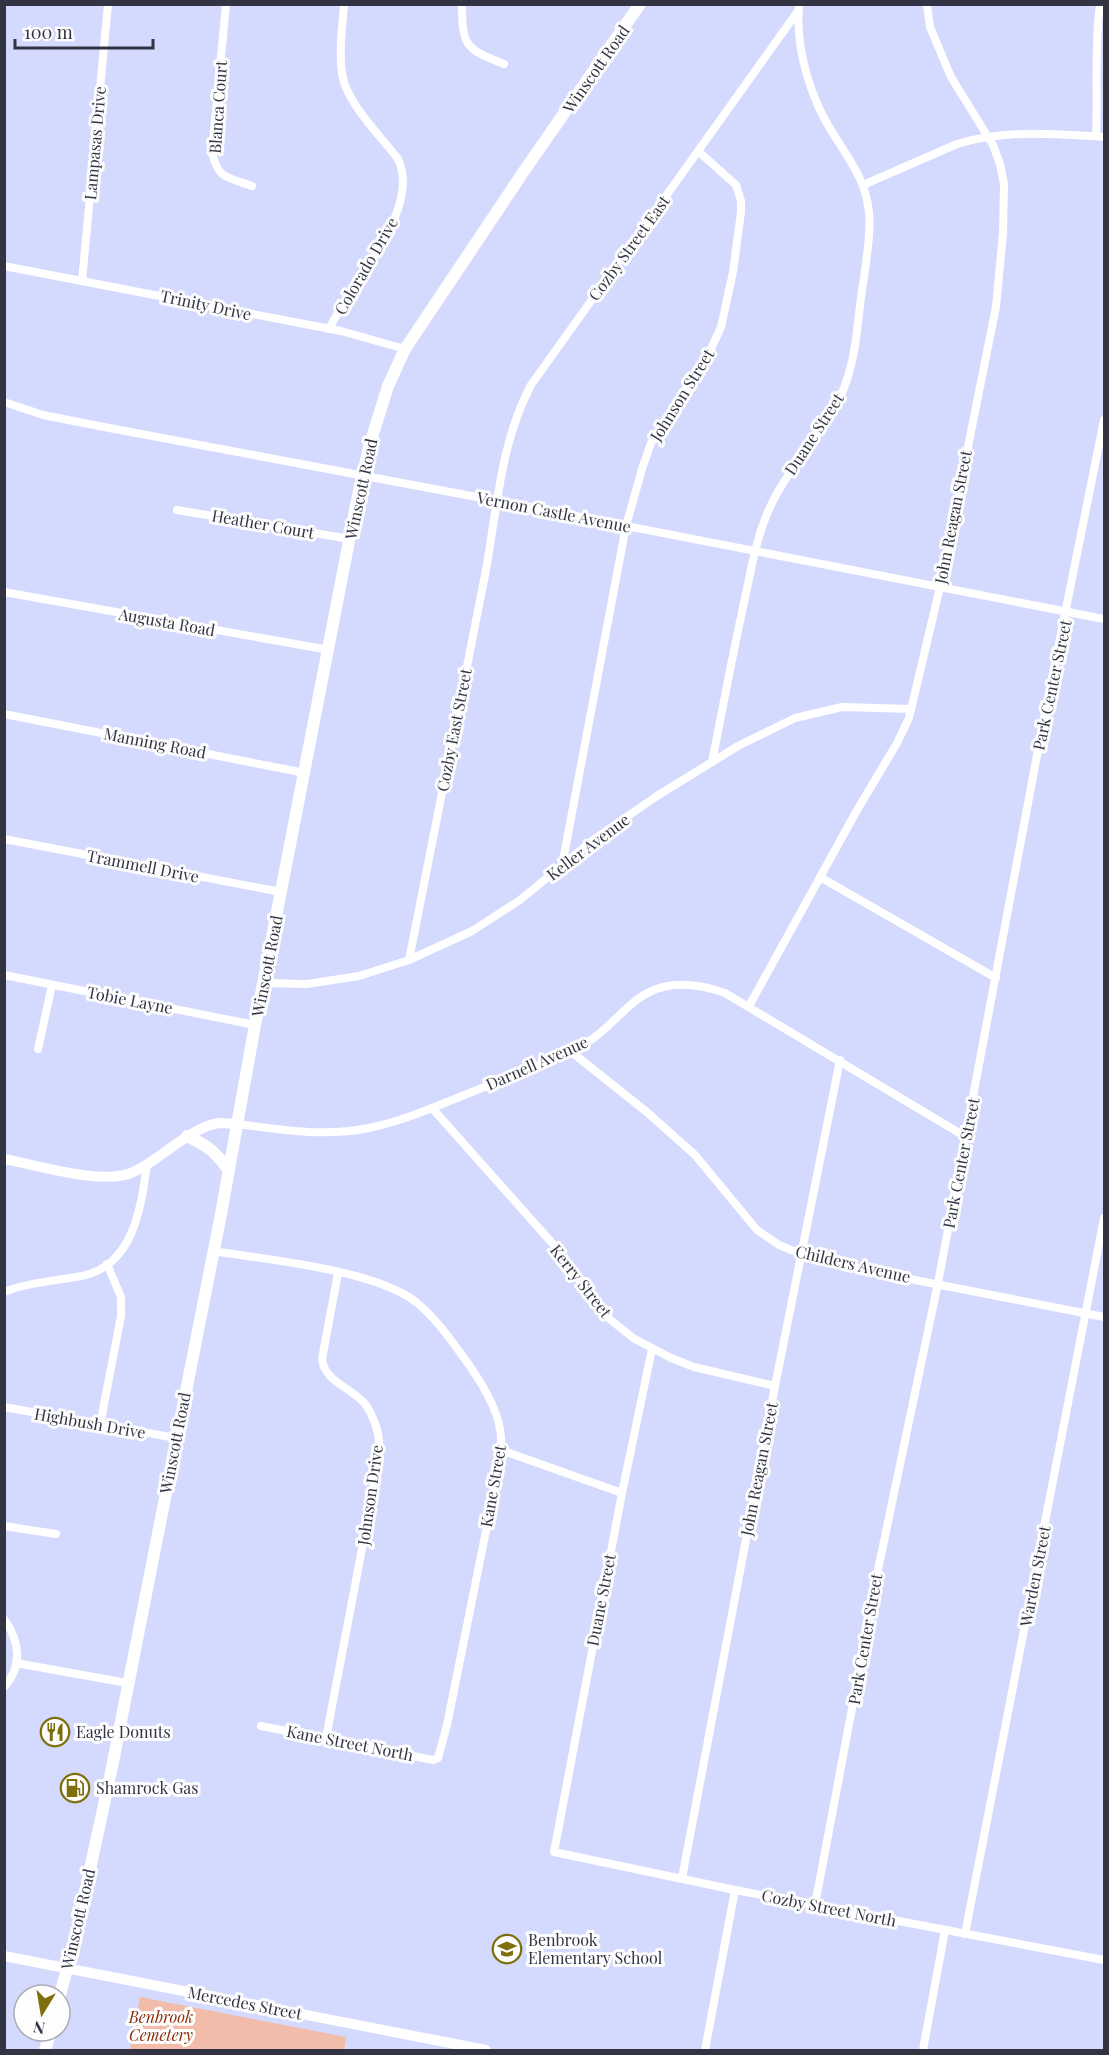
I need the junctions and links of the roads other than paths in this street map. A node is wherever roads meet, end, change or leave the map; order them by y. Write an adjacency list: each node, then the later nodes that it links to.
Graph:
1 (108, 4): 16 (street, Lampasas Drive)
2 (226, 4): 14 (street, Blanca Court)
3 (344, 4): 17 (street, Colorado Drive)
4 (462, 4): 9 (street)
5 (640, 4): 18 (main road, Winscott Road)
6 (927, 4): 10 (street, John Reagan Street)
7 (1100, 4): 11 (street)
8 (798, 8): 12 (street, Cozby Street East); 13 (street, Duane Street)
9 (504, 64)
10 (988, 136): 11 (street); 13 (street); 27 (street, John Reagan Street)
11 (1100, 136)
12 (699, 151): 22 (street, Cozby Street East); 24 (street, Johnson Street)
13 (863, 184): 26 (street, Duane Street)
14 (252, 186)
15 (4, 266): 16 (street, Trinity Drive)
16 (82, 281): 17 (street, Trinity Drive)
17 (329, 329): 18 (street, Trinity Drive)
18 (405, 349): 21 (main road, Winscott Road)
19 (4, 402): 21 (street, Vernon Castle Avenue)
20 (1104, 420): 29 (street, Park Center Street)
21 (363, 476): 22 (street, Vernon Castle Avenue); 25 (main road, Winscott Road)
22 (498, 501): 24 (street, Vernon Castle Avenue); 40 (street, Cozby East Street)
23 (177, 510): 25 (street, Heather Court)
24 (626, 526): 26 (street, Vernon Castle Avenue); 37 (street, Johnson Street)
25 (350, 539): 31 (main road, Winscott Road)
26 (755, 551): 27 (street, Vernon Castle Avenue); 34 (street, Duane Street)
27 (940, 587): 29 (street, Vernon Castle Avenue); 32 (street, John Reagan Street)
28 (4, 592): 31 (street, Augusta Road)
29 (1067, 611): 30 (street, Vernon Castle Avenue); 42 (street, Park Center Street)
30 (1104, 619)
31 (329, 650): 35 (main road, Winscott Road)
32 (911, 709): 34 (street, Keller Avenue); 38 (street, John Reagan Street)
33 (4, 714): 35 (street, Manning Road)
34 (712, 762): 37 (street, Keller Avenue)
35 (305, 773): 39 (main road, Winscott Road)
36 (4, 839): 39 (street, Trammell Drive)
37 (562, 866): 40 (street, Keller Avenue)
38 (820, 877): 42 (street); 45 (street, John Reagan Street)
39 (281, 892): 43 (main road, Winscott Road)
40 (409, 960): 43 (street, Keller Avenue)
41 (4, 975): 44 (street, Tobie Layne)
42 (996, 978): 53 (street, Park Center Street)
43 (263, 983): 46 (main road, Winscott Road)
44 (52, 985): 46 (street, Tobie Layne); 47 (street)
45 (749, 1006): 48 (street, Darnell Avenue); 49 (street, Darnell Avenue)
46 (255, 1025): 51 (main road, Winscott Road)
47 (38, 1049)
48 (570, 1050): 50 (street, Darnell Avenue); 59 (street, Childers Avenue)
49 (840, 1060): 53 (street, Darnell Avenue); 59 (street, John Reagan Street)
50 (432, 1108): 51 (street, Darnell Avenue); 66 (street, Kerry Street)
51 (237, 1124): 52 (street); 56 (main road, Winscott Road)
52 (187, 1136): 55 (street); 56 (main road)
53 (966, 1137): 62 (street, Park Center Street)
54 (4, 1159): 55 (street)
55 (147, 1164): 60 (street)
56 (229, 1171): 58 (main road, Winscott Road)
57 (1104, 1218): 64 (street, Warden Street)
58 (213, 1251): 61 (street, Kane Street); 70 (main road, Winscott Road)
59 (801, 1254): 62 (street, Childers Avenue); 67 (street, John Reagan Street)
60 (107, 1264): 63 (street); 69 (street)
61 (338, 1273): 71 (street, Kane Street); 80 (street, Johnson Drive)
62 (938, 1283): 64 (street, Childers Avenue); 85 (street, Park Center Street)
63 (4, 1292)
64 (1086, 1314): 65 (street, Childers Avenue); 87 (street, Warden Street)
65 (1104, 1317)
66 (652, 1349): 67 (street, Kerry Street); 72 (street, Duane Street)
67 (775, 1386): 83 (street, John Reagan Street)
68 (4, 1407): 69 (street, Highbush Drive)
69 (100, 1425): 70 (street, Highbush Drive)
70 (176, 1438): 77 (main road, Winscott Road)
71 (501, 1450): 72 (street); 81 (street, Kane Street)
72 (622, 1493): 82 (street, Duane Street)
73 (4, 1526): 74 (street)
74 (56, 1534)
75 (4, 1619): 76 (street)
76 (16, 1663): 77 (street); 78 (street)
77 (127, 1683): 90 (main road, Winscott Road)
78 (4, 1687)
79 (261, 1726): 80 (street, Kane Street North)
80 (326, 1738): 81 (street, Kane Street North)
81 (438, 1758)
82 (554, 1852): 83 (street, Cozby Street North)
83 (682, 1878): 84 (street, Cozby Street North)
84 (735, 1890): 85 (street, Cozby Street North); 93 (street)
85 (815, 1905): 86 (street, Cozby Street North)
86 (945, 1930): 87 (street, Cozby Street North); 94 (street)
87 (965, 1934): 89 (street, Cozby Street North)
88 (4, 1956): 90 (street, Mercedes Street)
89 (1104, 1960)
90 (67, 1968): 91 (main road, Winscott Road); 92 (street, Mercedes Street)
91 (63, 1983)
92 (486, 2050)
93 (705, 2050)
94 (923, 2050)

